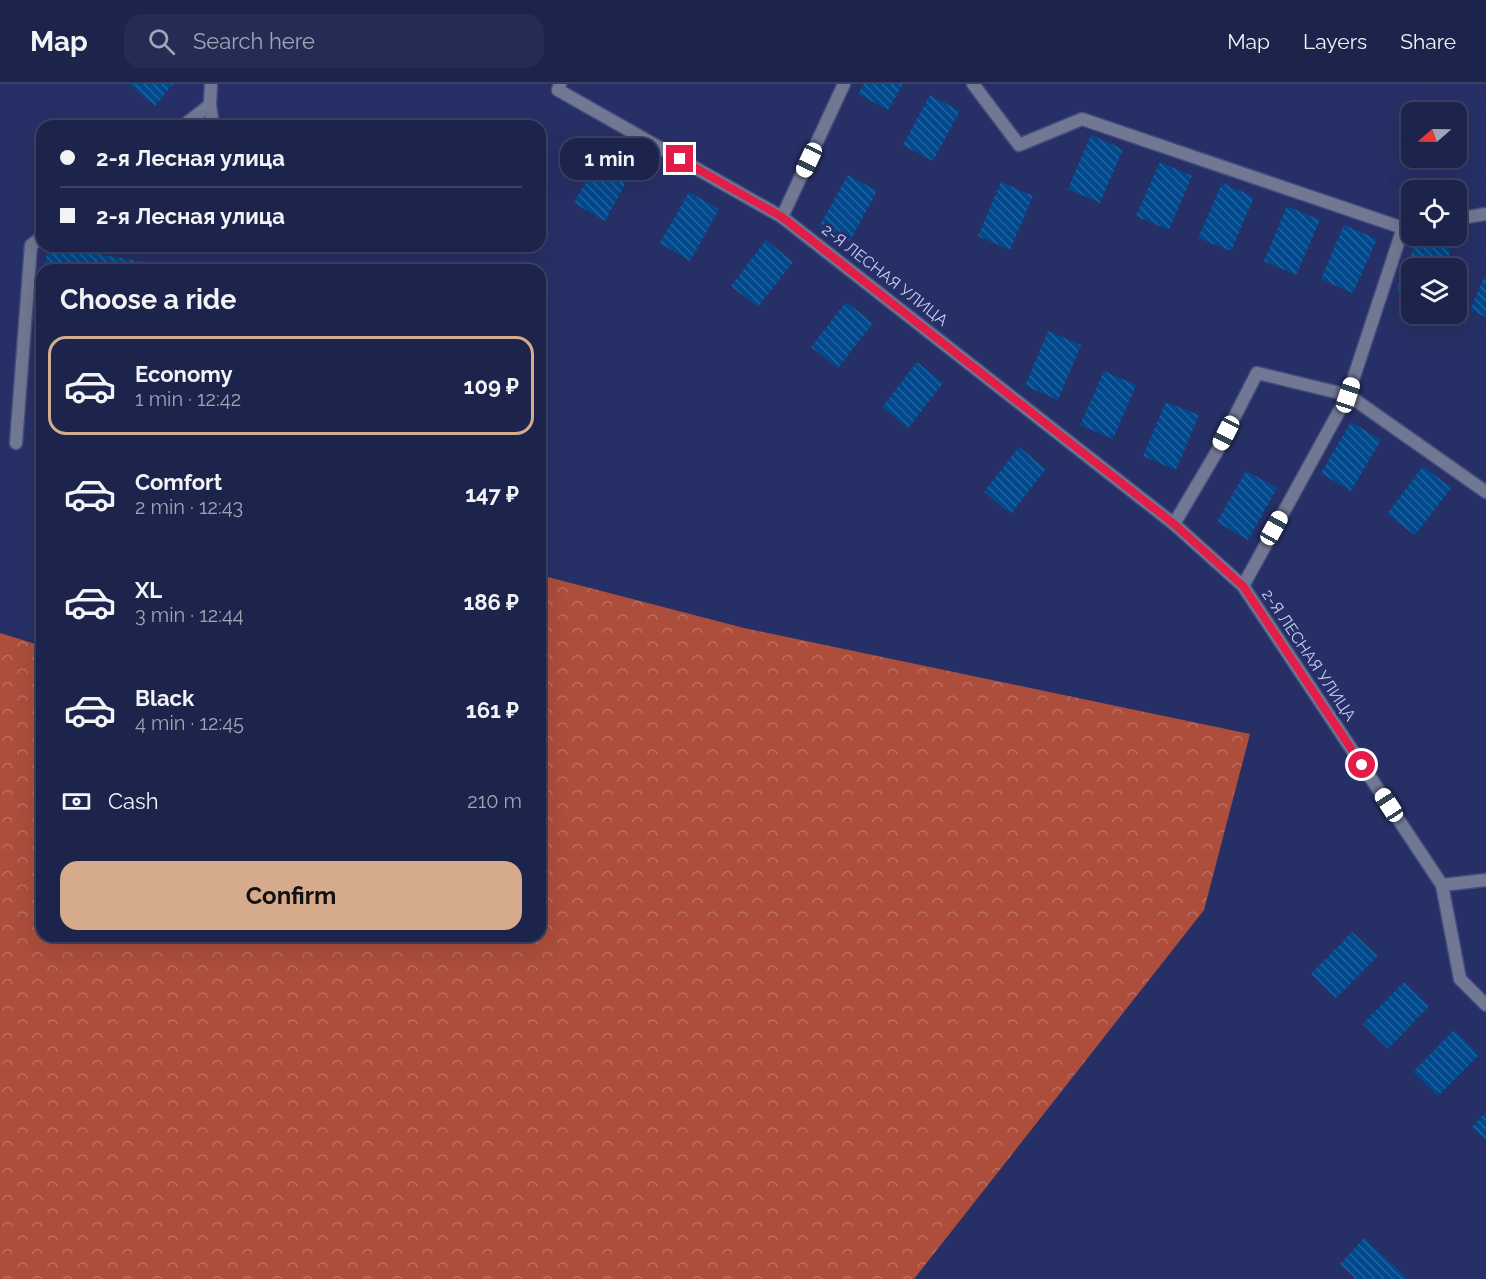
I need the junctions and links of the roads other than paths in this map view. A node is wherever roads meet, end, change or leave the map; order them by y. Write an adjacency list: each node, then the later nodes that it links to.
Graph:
1 (211, 84): 5 (street)
2 (560, 84): 9 (street, 2-Я ЛЕСНАЯ УЛИЦА)
3 (844, 84): 9 (street)
4 (973, 84): 11 (street, 2-Я ЛЕСНАЯ УЛИЦА)
5 (210, 105): 6 (street); 7 (street)
6 (191, 120)
7 (212, 120)
8 (1486, 214): 10 (street)
9 (782, 217): 17 (street, 2-Я ЛЕСНАЯ УЛИЦА)
10 (1467, 217)
11 (1401, 225)
12 (36, 241): 15 (street)
13 (1401, 244): 14 (street, 2-Я ЛЕСНАЯ УЛИЦА)
14 (1348, 395): 16 (street); 17 (street); 18 (street, 2-Я ЛЕСНАЯ УЛИЦА)
15 (16, 443)
16 (1486, 492)
17 (1174, 524): 18 (street, 2-Я ЛЕСНАЯ УЛИЦА)
18 (1243, 586): 20 (street, 2-Я ЛЕСНАЯ УЛИЦА)
19 (1486, 880): 20 (street)
20 (1442, 885): 21 (street)
21 (1486, 1005)

